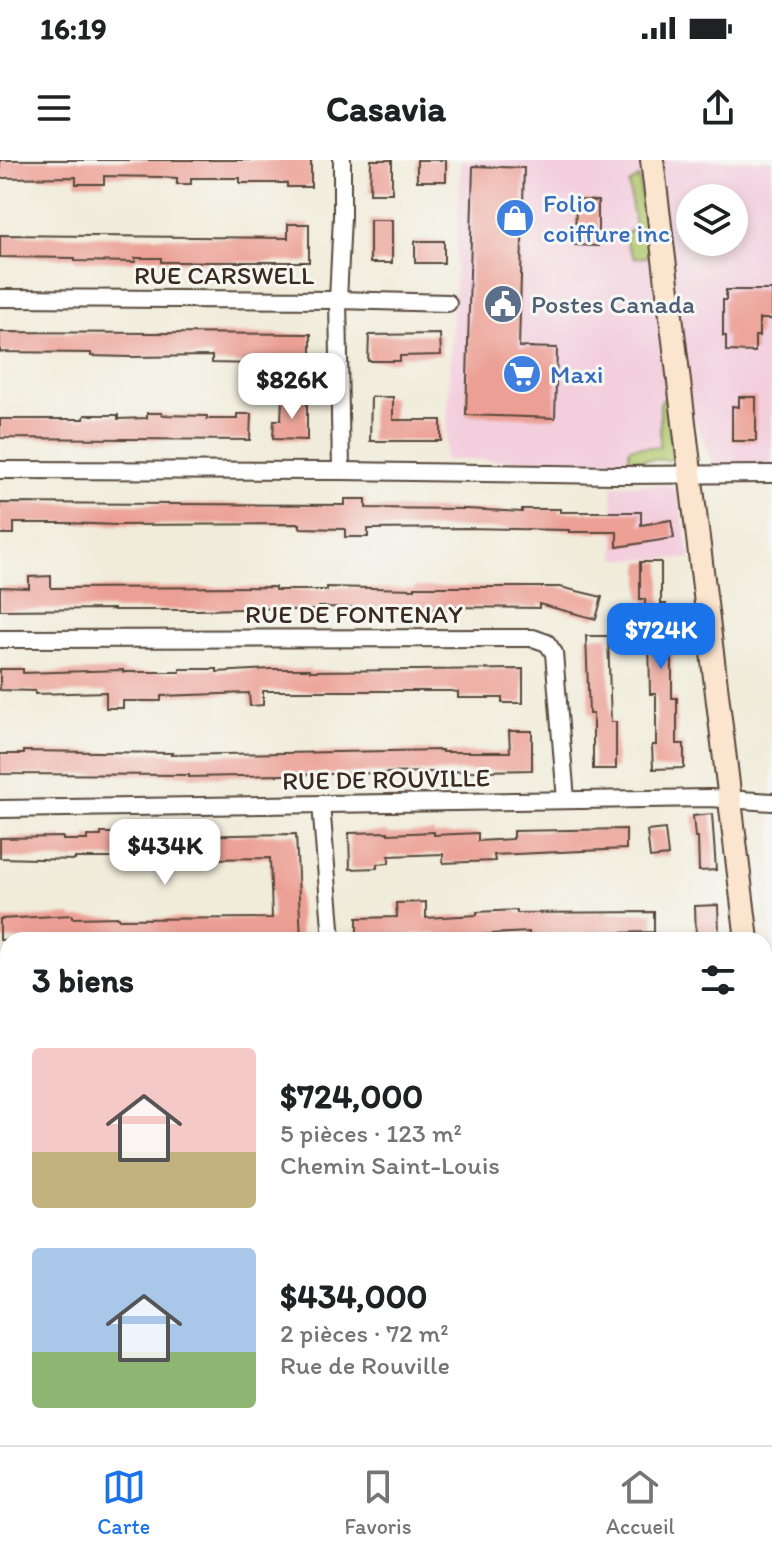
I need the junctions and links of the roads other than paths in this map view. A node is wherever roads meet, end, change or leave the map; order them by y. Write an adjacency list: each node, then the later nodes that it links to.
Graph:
1 (342, 160): 4 (street)
2 (652, 160): 8 (street)
3 (0, 298): 4 (street, RUE CARSWELL)
4 (338, 300): 5 (street, RUE CARSWELL); 7 (street)
5 (448, 303)
6 (0, 470): 7 (street)
7 (341, 471): 8 (street)
8 (690, 474): 9 (street); 11 (street)
9 (772, 474)
10 (0, 639): 12 (street, RUE DE FONTENAY)
11 (729, 798): 12 (street, RUE DE ROUVILLE); 13 (street, RUE DE ROUVILLE); 17 (street)
12 (566, 800): 14 (street, RUE DE ROUVILLE)
13 (772, 802)
14 (321, 804): 15 (street, RUE DE ROUVILLE); 16 (street)
15 (0, 809)
16 (331, 932)
17 (746, 932)

